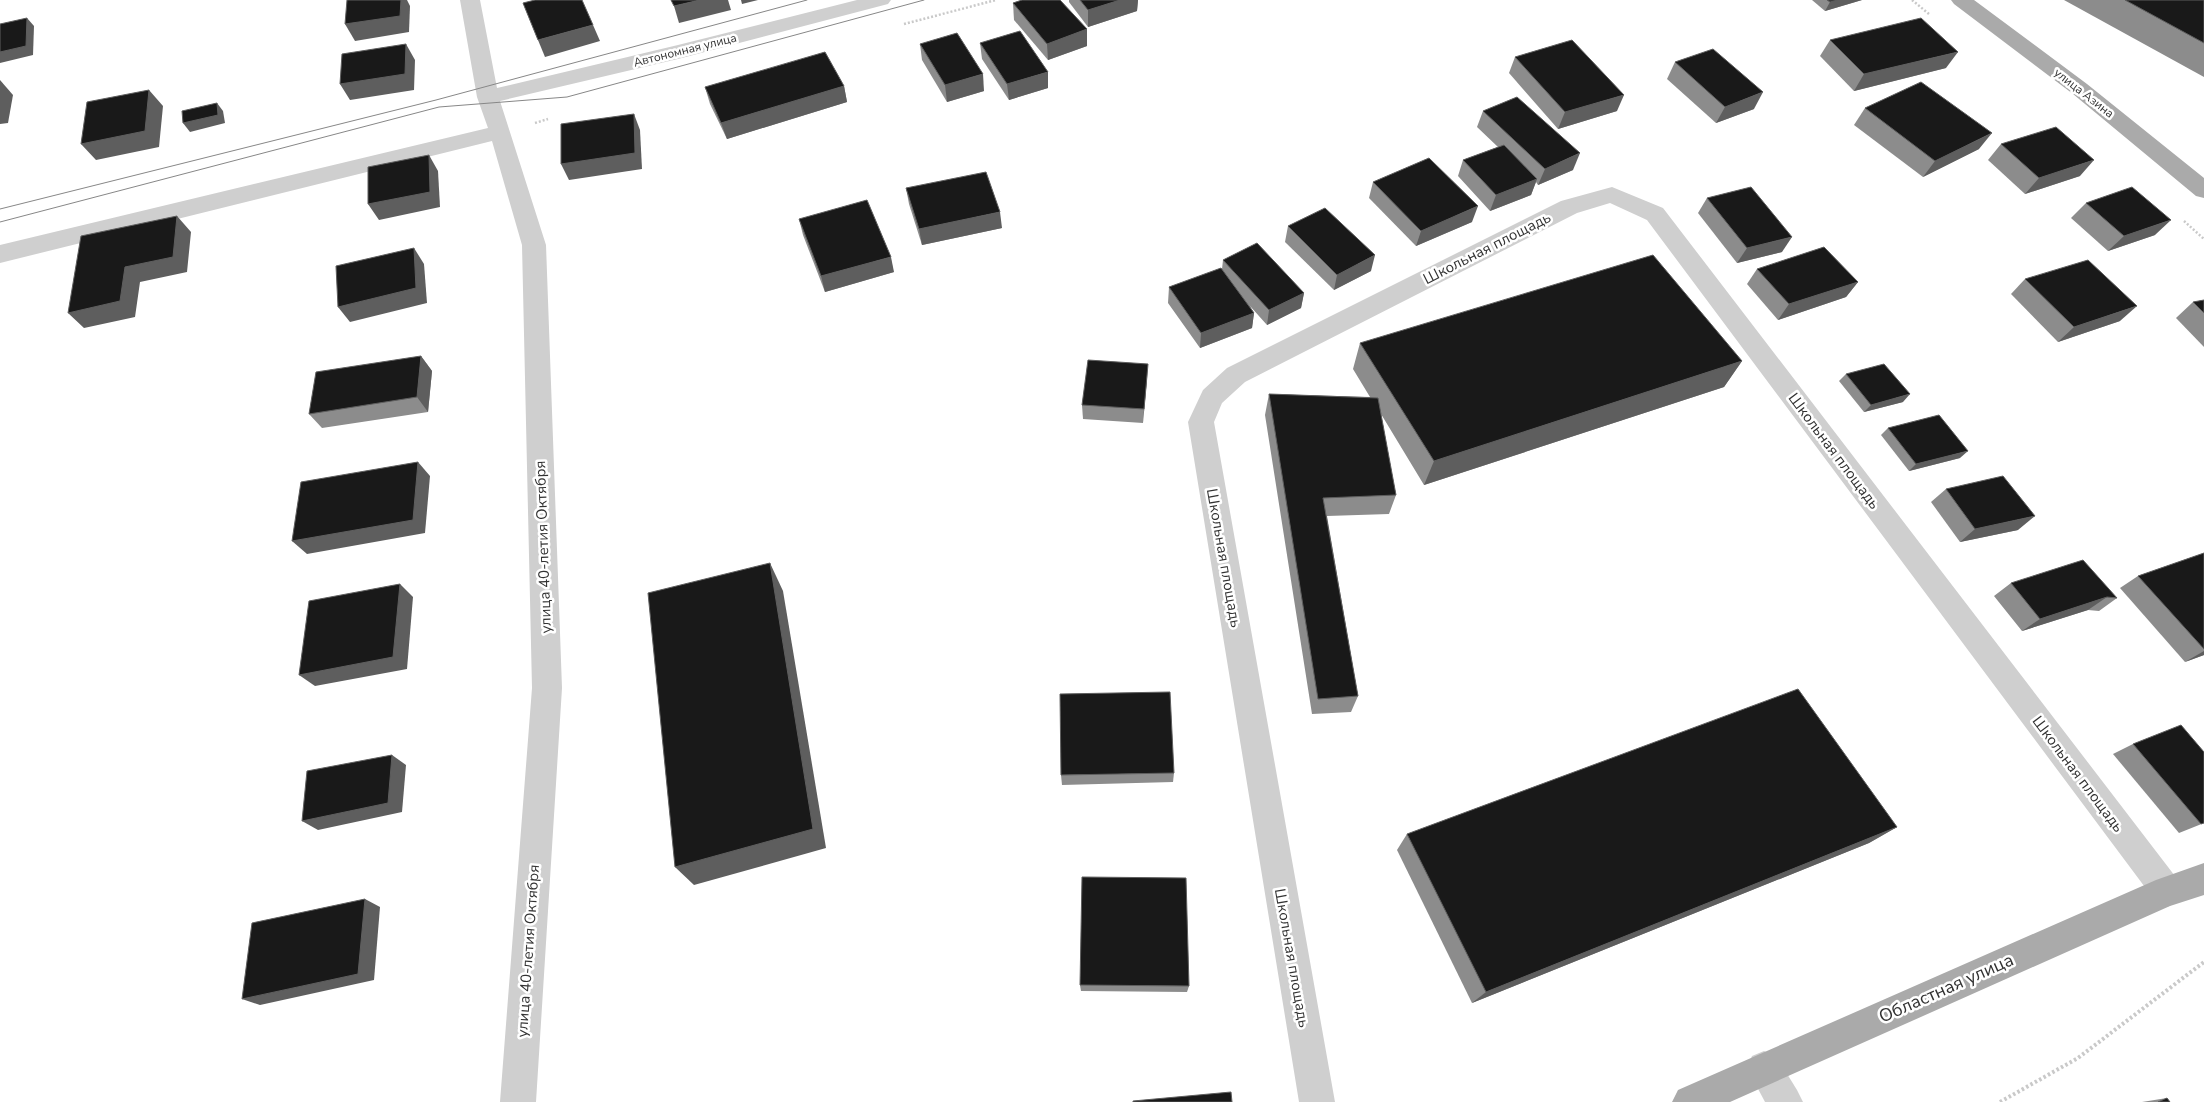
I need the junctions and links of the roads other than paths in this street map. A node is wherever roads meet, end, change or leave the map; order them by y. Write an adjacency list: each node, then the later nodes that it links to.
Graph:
1 (470, 0): 4 (street, улица 40-летия Октября)
2 (881, 0): 4 (street, Автономная улица)
3 (1961, 0): 6 (main road, улица Азина)
4 (488, 97): 5 (street, улица 40-летия Октября)
5 (500, 132): 7 (street); 10 (street, улица 40-летия Октября)
6 (2204, 190)
7 (0, 254)
8 (2192, 886): 9 (main road, Областная улица); 11 (street, Школьная площадь)
9 (1764, 1068): 12 (main road, Областная улица); 13 (street)
10 (518, 1102)
11 (1317, 1102)
12 (1690, 1102)
13 (1785, 1102)

